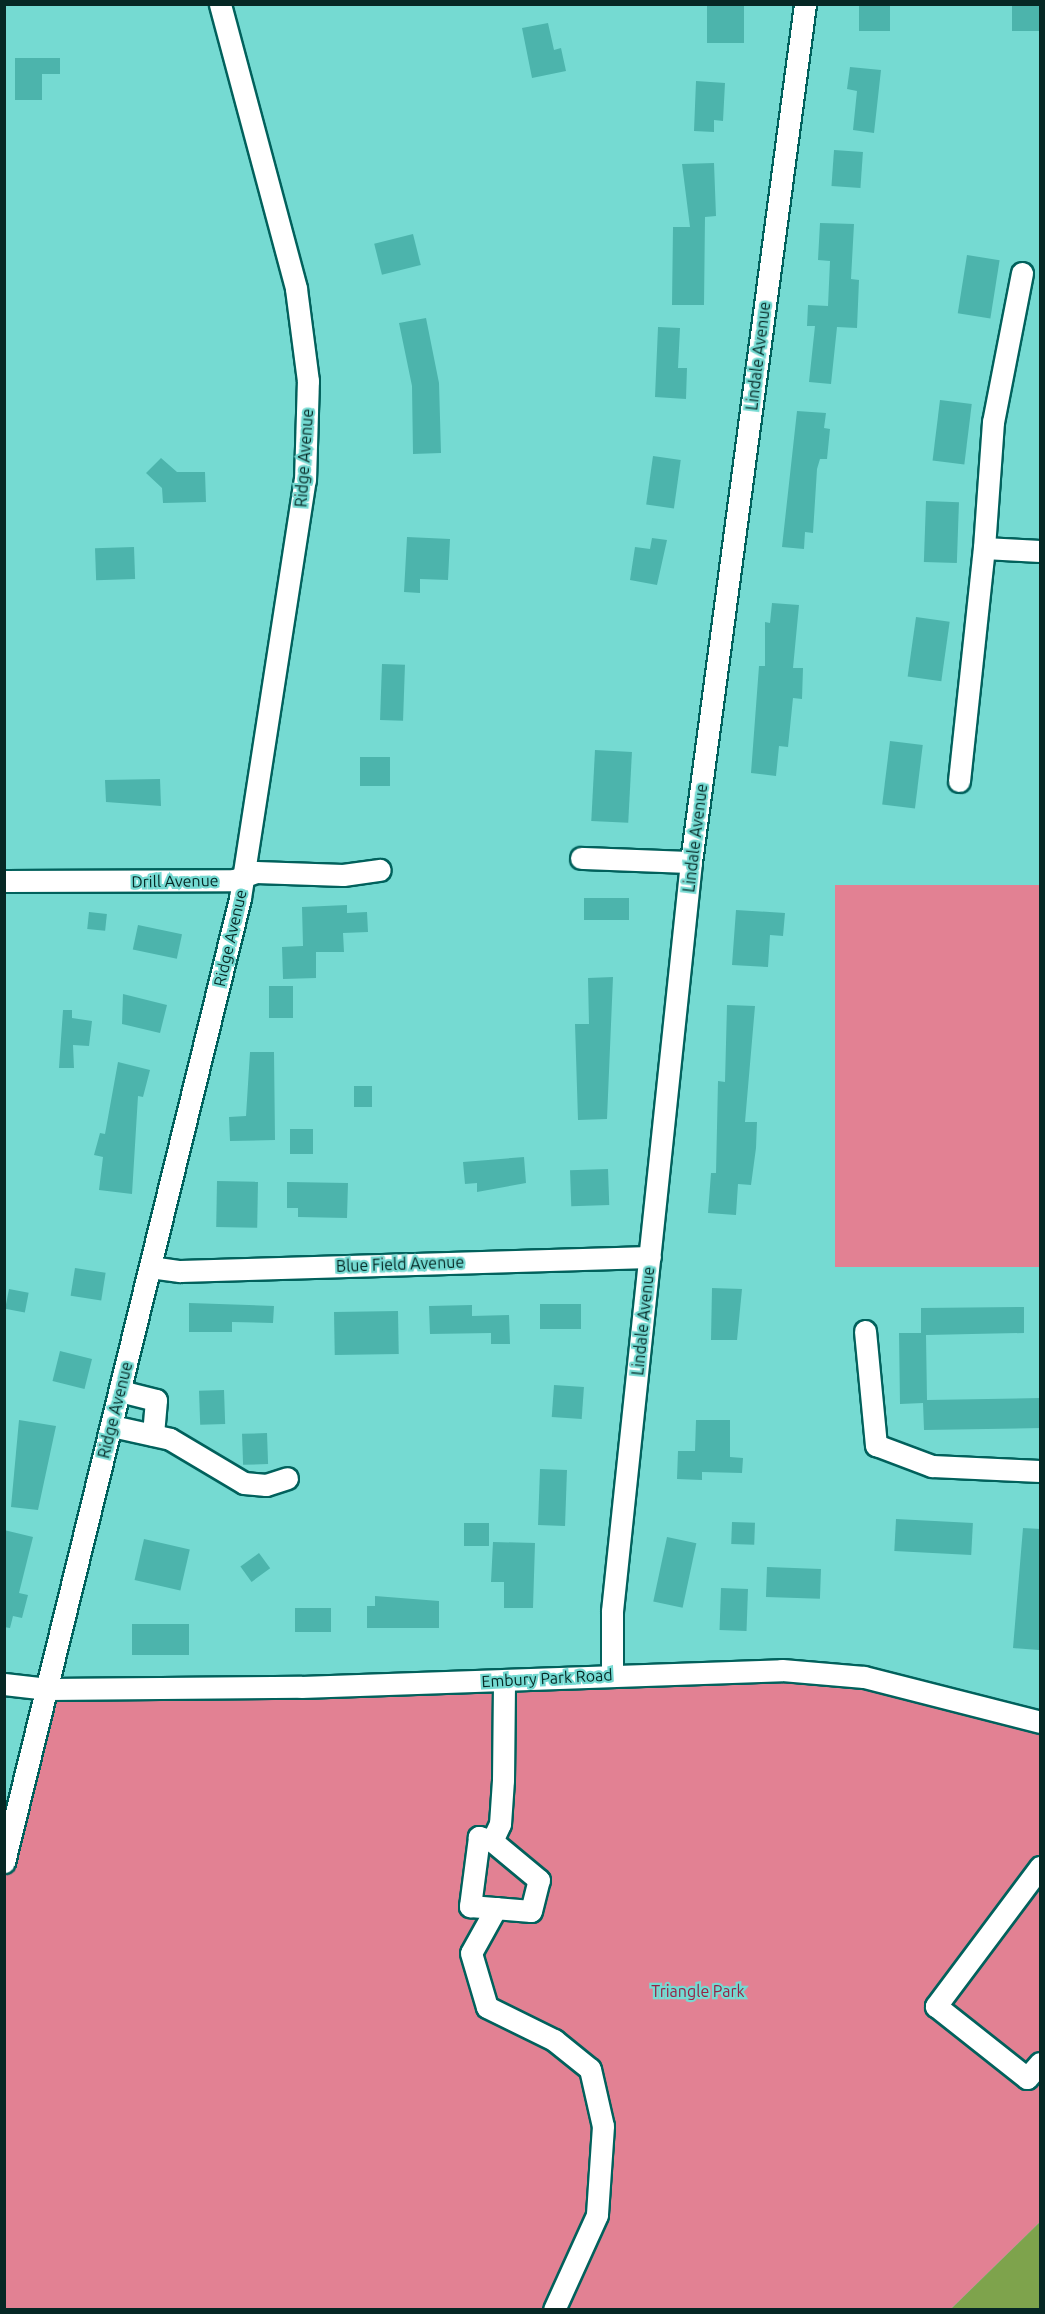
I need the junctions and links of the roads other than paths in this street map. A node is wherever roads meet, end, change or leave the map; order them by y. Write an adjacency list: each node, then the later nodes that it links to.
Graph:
1 (220, 4): 10 (street, Ridge Avenue)
2 (806, 4): 8 (street, Lindale Avenue)
3 (1022, 273): 4 (street)
4 (984, 548): 5 (street); 6 (street)
5 (1041, 551)
6 (959, 781)
7 (581, 858): 8 (street)
8 (692, 862): 12 (street, Lindale Avenue)
9 (380, 870): 10 (street, Drill Avenue)
10 (244, 876): 11 (street, Drill Avenue); 13 (street, Ridge Avenue)
11 (4, 881)
12 (650, 1257): 13 (street, Blue Field Avenue); 20 (street, Lindale Avenue)
13 (150, 1267): 15 (street, Ridge Avenue)
14 (865, 1331): 18 (street)
15 (120, 1390): 16 (street, Ridge Avenue); 17 (street)
16 (112, 1426): 17 (street); 23 (street, Ridge Avenue)
17 (153, 1435): 19 (street)
18 (1041, 1471)
19 (287, 1478)
20 (612, 1674): 21 (street, Embury Park Road); 24 (street, Embury Park Road)
21 (504, 1680): 23 (street, Embury Park Road); 25 (street)
22 (4, 1684): 23 (street, Embury Park Road)
23 (48, 1689): 26 (street, Ridge Avenue)
24 (1041, 1722)
25 (492, 1841): 28 (street); 28 (street)
26 (4, 1862)
27 (1038, 1875): 29 (street)
28 (496, 1908): 30 (street)
29 (1041, 2063)
30 (554, 2310)

